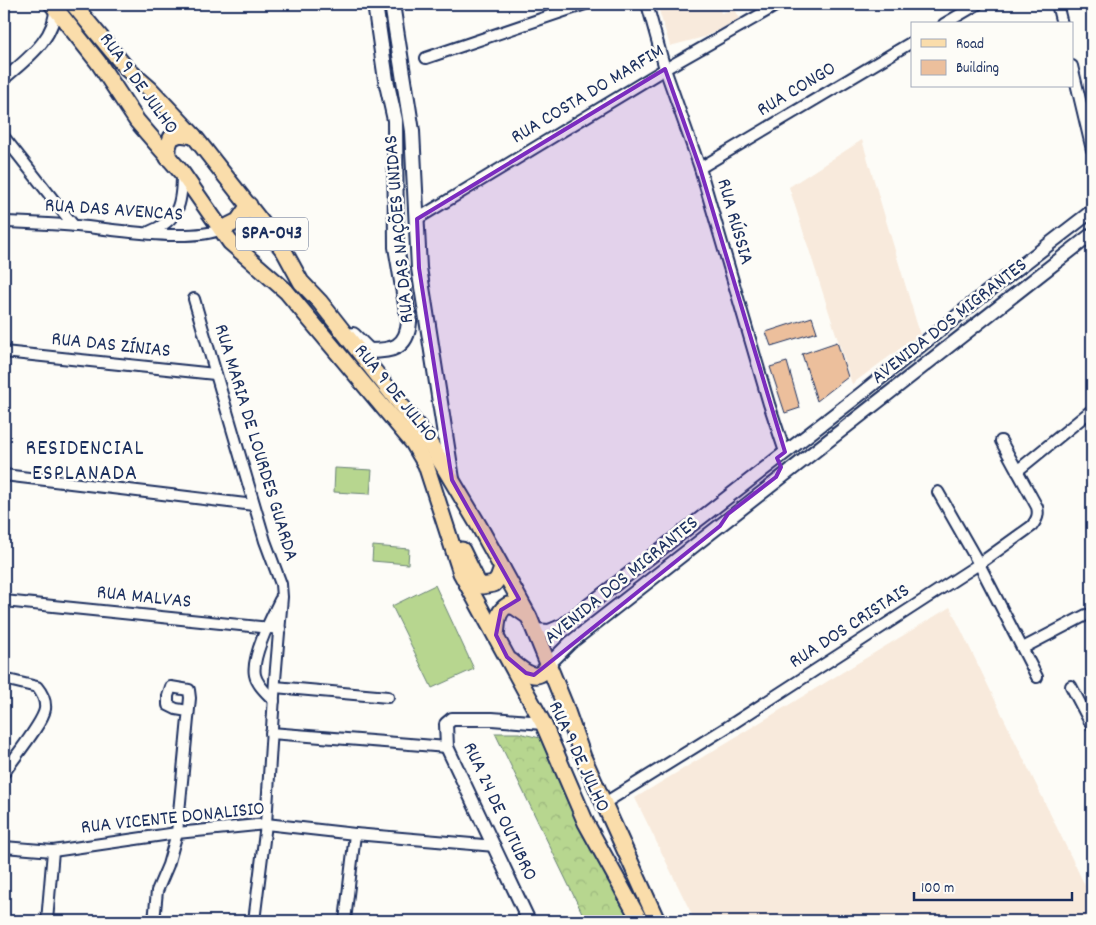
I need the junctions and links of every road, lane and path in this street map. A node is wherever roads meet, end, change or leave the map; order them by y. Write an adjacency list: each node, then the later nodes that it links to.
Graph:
1 (73, 4): 17 (main road, RUA 9 DE JULHO / SPA-043)
2 (374, 4): 33 (main road, RUA DAS NAÇÕES UNIDAS)
3 (392, 4): 25 (main road, RUA DAS NAÇÕES UNIDAS)
4 (585, 4): 13 (street)
5 (647, 4): 14 (street, RUA RÚSSIA)
6 (780, 4): 14 (street, RUA COSTA DO MARFIM)
7 (978, 4): 10 (street)
8 (1057, 4): 11 (street)
9 (53, 6): 16 (street); 20 (main road, RUA 9 DE JULHO / SPA-043)
10 (947, 22)
11 (1062, 22)
12 (911, 43): 21 (street, RUA CONGO)
13 (426, 58)
14 (665, 69): 21 (street, RUA RÚSSIA); 25 (street, RUA COSTA DO MARFIM)
15 (1074, 74): 19 (street)
16 (4, 79)
17 (194, 136): 20 (main road); 23 (main road, RUA 9 DE JULHO / SPA-043)
18 (4, 137): 27 (street)
19 (1092, 150)
20 (168, 158): 22 (main road, RUA 9 DE JULHO / SPA-043)
21 (700, 168): 43 (street, RUA RÚSSIA)
22 (182, 173): 28 (main road, RUA 9 DE JULHO / SPA-043); 29 (street)
23 (249, 205): 28 (main road); 33 (main road, RUA 9 DE JULHO / SPA-043)
24 (1092, 211): 31 (street, AVENIDA DOS MIGRANTES)
25 (417, 219): 48 (main road, RUA DAS NAÇÕES UNIDAS)
26 (4, 222): 27 (street, RUA DAS AVENCAS)
27 (74, 226): 29 (street, RUA DAS AVENCAS)
28 (222, 229): 29 (street, RUA DAS AVENCAS); 45 (main road, RUA 9 DE JULHO / SPA-043)
29 (146, 233)
30 (1092, 234): 34 (street, AVENIDA DOS MIGRANTES)
31 (991, 290): 34 (street); 35 (street, AVENIDA DOS MIGRANTES)
32 (194, 299): 39 (street, RUA MARIA DE LOURDES GUARDA)
33 (320, 302): 48 (main road, RUA 9 DE JULHO / SPA-043)
34 (998, 307): 36 (street, AVENIDA DOS MIGRANTES)
35 (959, 316): 36 (street); 37 (street, AVENIDA DOS MIGRANTES)
36 (965, 334): 41 (street, AVENIDA DOS MIGRANTES)
37 (917, 350): 41 (street, AVENIDA DOS MIGRANTES); 43 (street, AVENIDA DOS MIGRANTES)
38 (4, 352): 39 (street, RUA DAS ZÍNIAS)
39 (215, 374): 50 (street, RUA MARIA DE LOURDES GUARDA)
40 (1092, 410): 46 (street)
41 (831, 439): 51 (street, AVENIDA DOS MIGRANTES)
42 (1001, 441): 46 (street, RUA DOS CRISTAIS)
43 (785, 452): 44 (street, AVENIDA DOS MIGRANTES)
44 (772, 462): 51 (street, AVENIDA DOS MIGRANTES); 57 (street, AVENIDA DOS MIGRANTES)
45 (426, 465): 53 (main road); 60 (main road, RUA 9 DE JULHO)
46 (1017, 471): 52 (street, RUA DOS CRISTAIS)
47 (4, 475): 50 (street)
48 (452, 480): 53 (main road, RUA 9 DE JULHO)
49 (938, 492): 52 (street)
50 (254, 505): 54 (street, RUA MARIA DE LOURDES GUARDA)
51 (720, 526): 63 (street, AVENIDA DOS MIGRANTES)
52 (979, 564): 61 (street); 77 (street, RUA DOS CRISTAIS)
53 (502, 568): 57 (main road, RUA 9 DE JULHO)
54 (282, 597): 58 (street); 59 (street, RUA MARIA DE LOURDES GUARDA)
55 (4, 600): 58 (street, RUA MALVAS)
56 (1086, 615): 61 (street)
57 (532, 624): 60 (main road); 63 (main road, RUA 9 DE JULHO)
58 (266, 628): 59 (street, RUA MALVAS); 69 (street)
59 (280, 629): 67 (street, RUA MARIA DE LOURDES GUARDA)
60 (496, 635): 62 (main road, RUA 9 DE JULHO)
61 (1023, 648): 64 (street)
62 (507, 657): 63 (main road); 71 (main road, RUA 9 DE JULHO)
63 (548, 665): 77 (main road, RUA 9 DE JULHO)
64 (1037, 677)
65 (4, 679): 76 (street)
66 (1071, 686): 72 (street)
67 (274, 687): 68 (street); 69 (street, RUA MARIA DE LOURDES GUARDA)
68 (388, 697)
69 (274, 700): 73 (street, RUA MARIA DE LOURDES GUARDA)
70 (188, 711): 79 (street)
71 (543, 723): 74 (street, RUA 24 DE OUTUBRO); 75 (main road, RUA 9 DE JULHO)
72 (1092, 726)
73 (272, 733): 74 (street); 78 (street, RUA MARIA DE LOURDES GUARDA)
74 (447, 747): 81 (street, RUA 24 DE OUTUBRO)
75 (558, 756): 77 (main road); 89 (main road, RUA 9 DE JULHO)
76 (4, 773)
77 (603, 804): 90 (main road, RUA 9 DE JULHO)
78 (266, 824): 79 (street, RUA VICENTE DONALISIO); 80 (street, RUA VICENTE DONALISIO); 86 (street, RUA MARIA DE LOURDES GUARDA)
79 (177, 833): 83 (street, RUA VICENTE DONALISIO); 85 (street)
80 (355, 834): 81 (street, RUA VICENTE DONALISIO); 87 (street)
81 (495, 846): 88 (street, RUA 24 DE OUTUBRO)
82 (4, 847): 83 (street, RUA VICENTE DONALISIO)
83 (53, 851): 84 (street)
84 (46, 921)
85 (154, 921)
86 (254, 921)
87 (345, 921)
88 (529, 921)
89 (640, 921)
90 (657, 921)

